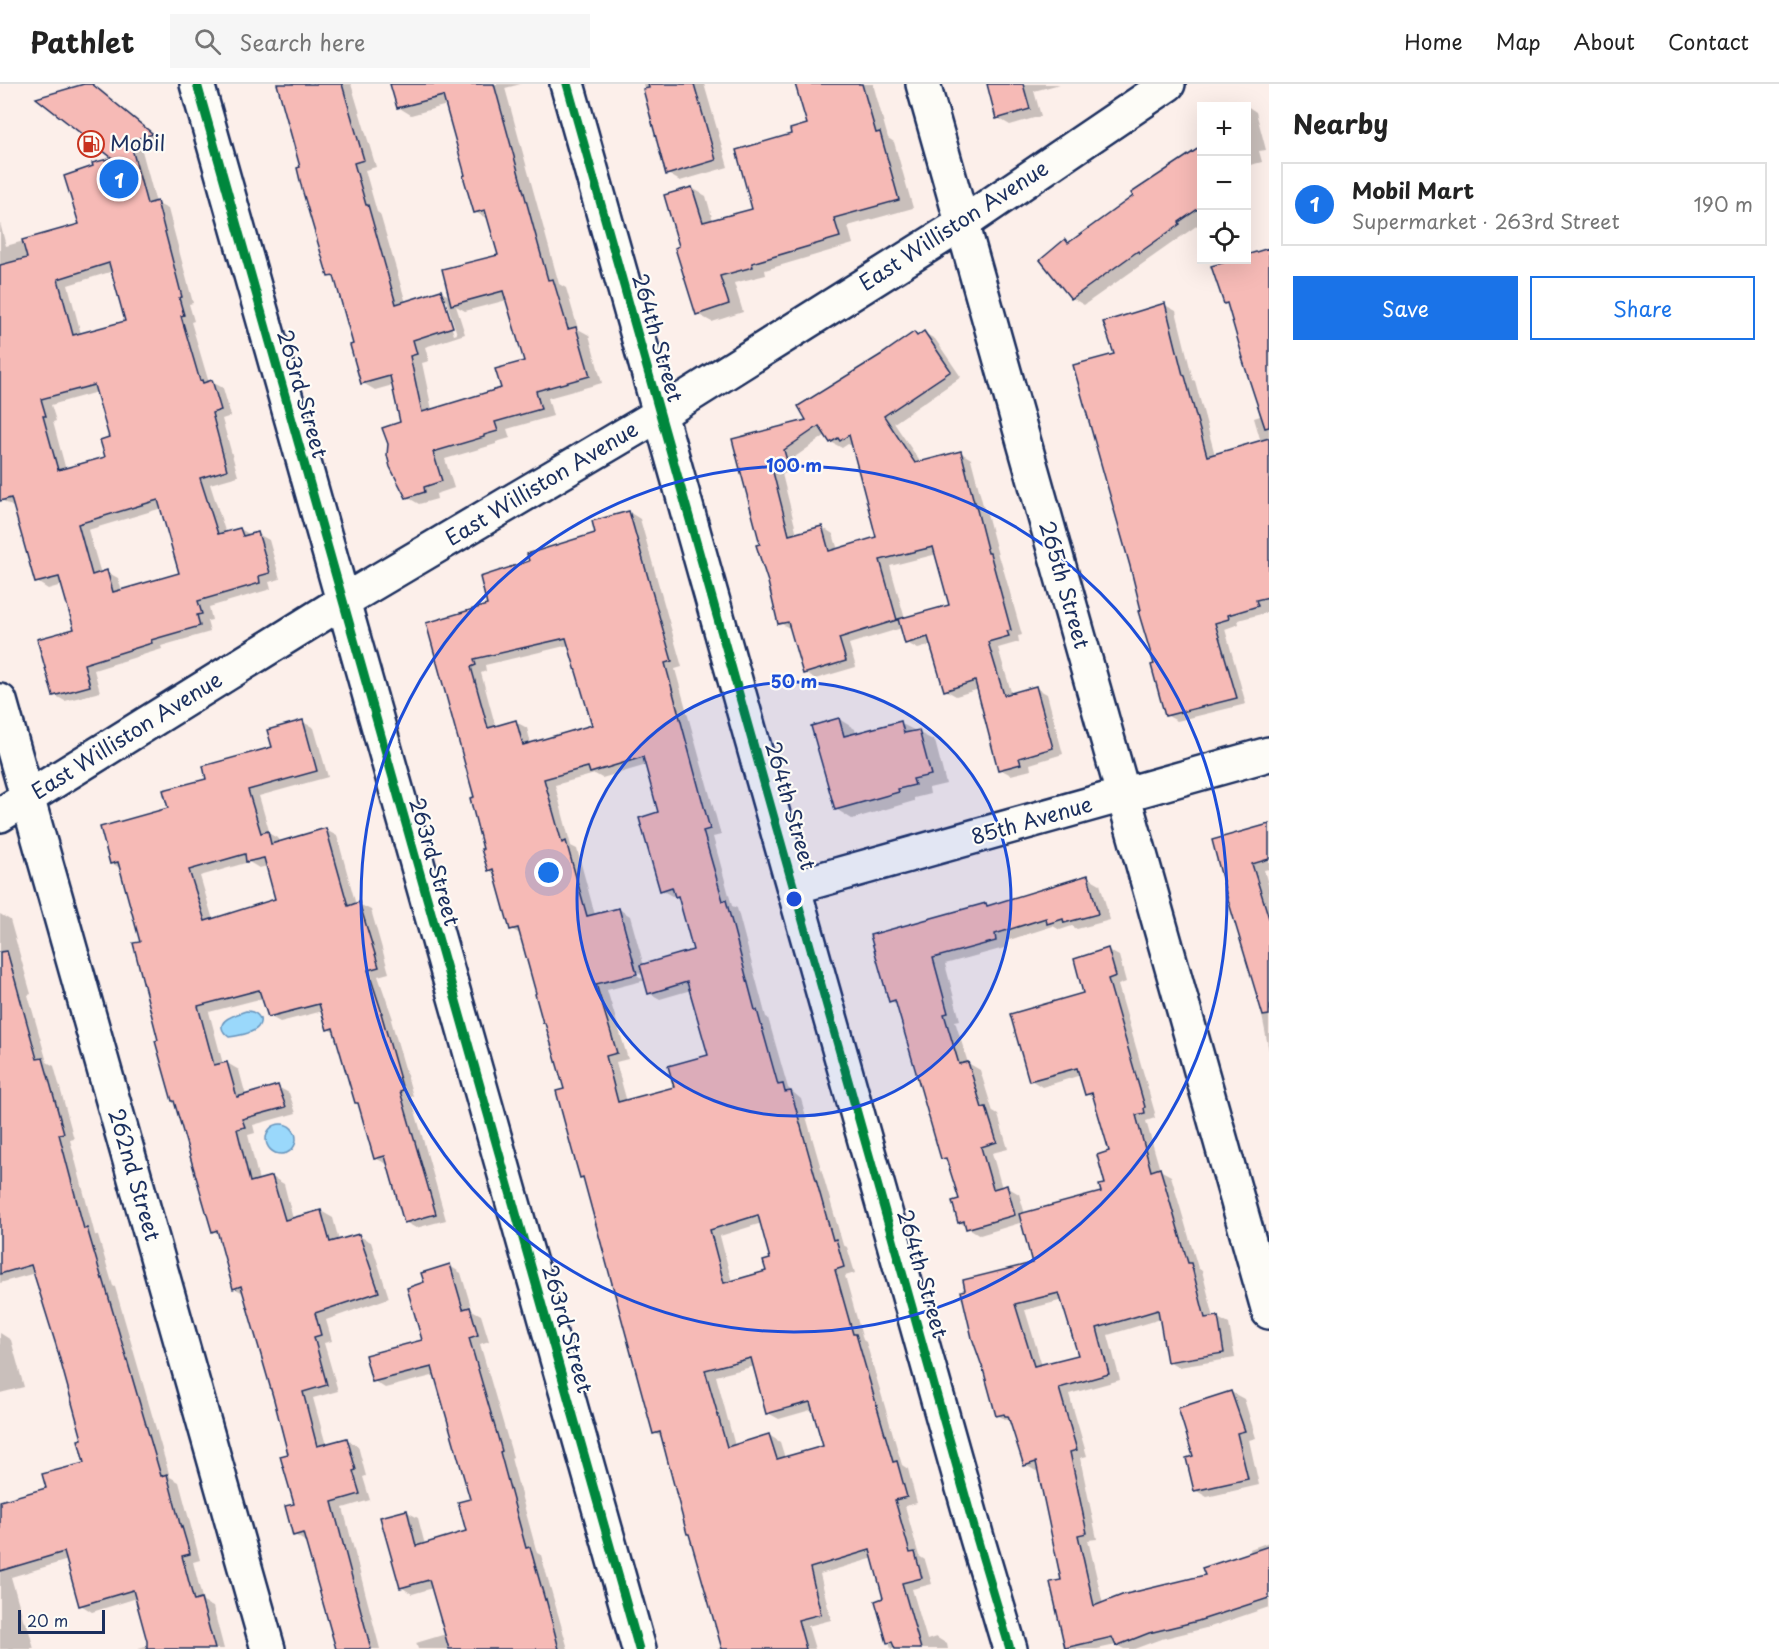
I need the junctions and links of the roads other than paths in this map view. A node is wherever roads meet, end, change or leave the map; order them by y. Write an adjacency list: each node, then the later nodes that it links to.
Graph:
1 (197, 84): 7 (street, 263rd Street)
2 (567, 84): 6 (street, 264th Street)
3 (923, 84): 5 (street, 265th Street)
4 (1168, 84): 5 (street, East Williston Avenue)
5 (962, 224): 6 (street, East Williston Avenue); 10 (street, 265th Street)
6 (660, 414): 7 (street, East Williston Avenue); 13 (street, 264th Street)
7 (342, 602): 11 (street, East Williston Avenue); 16 (street, 263rd Street)
8 (0, 701): 11 (street, 262nd Street)
9 (1269, 754): 10 (street, 85th Avenue)
10 (1124, 795): 13 (street, 85th Avenue); 14 (street, 265th Street)
11 (28, 798): 12 (street, East Williston Avenue); 15 (street, 262nd Street)
12 (0, 815)
13 (794, 887): 17 (street, 264th Street)
14 (1269, 1312)
15 (268, 1649)
16 (639, 1649)
17 (1010, 1649)

